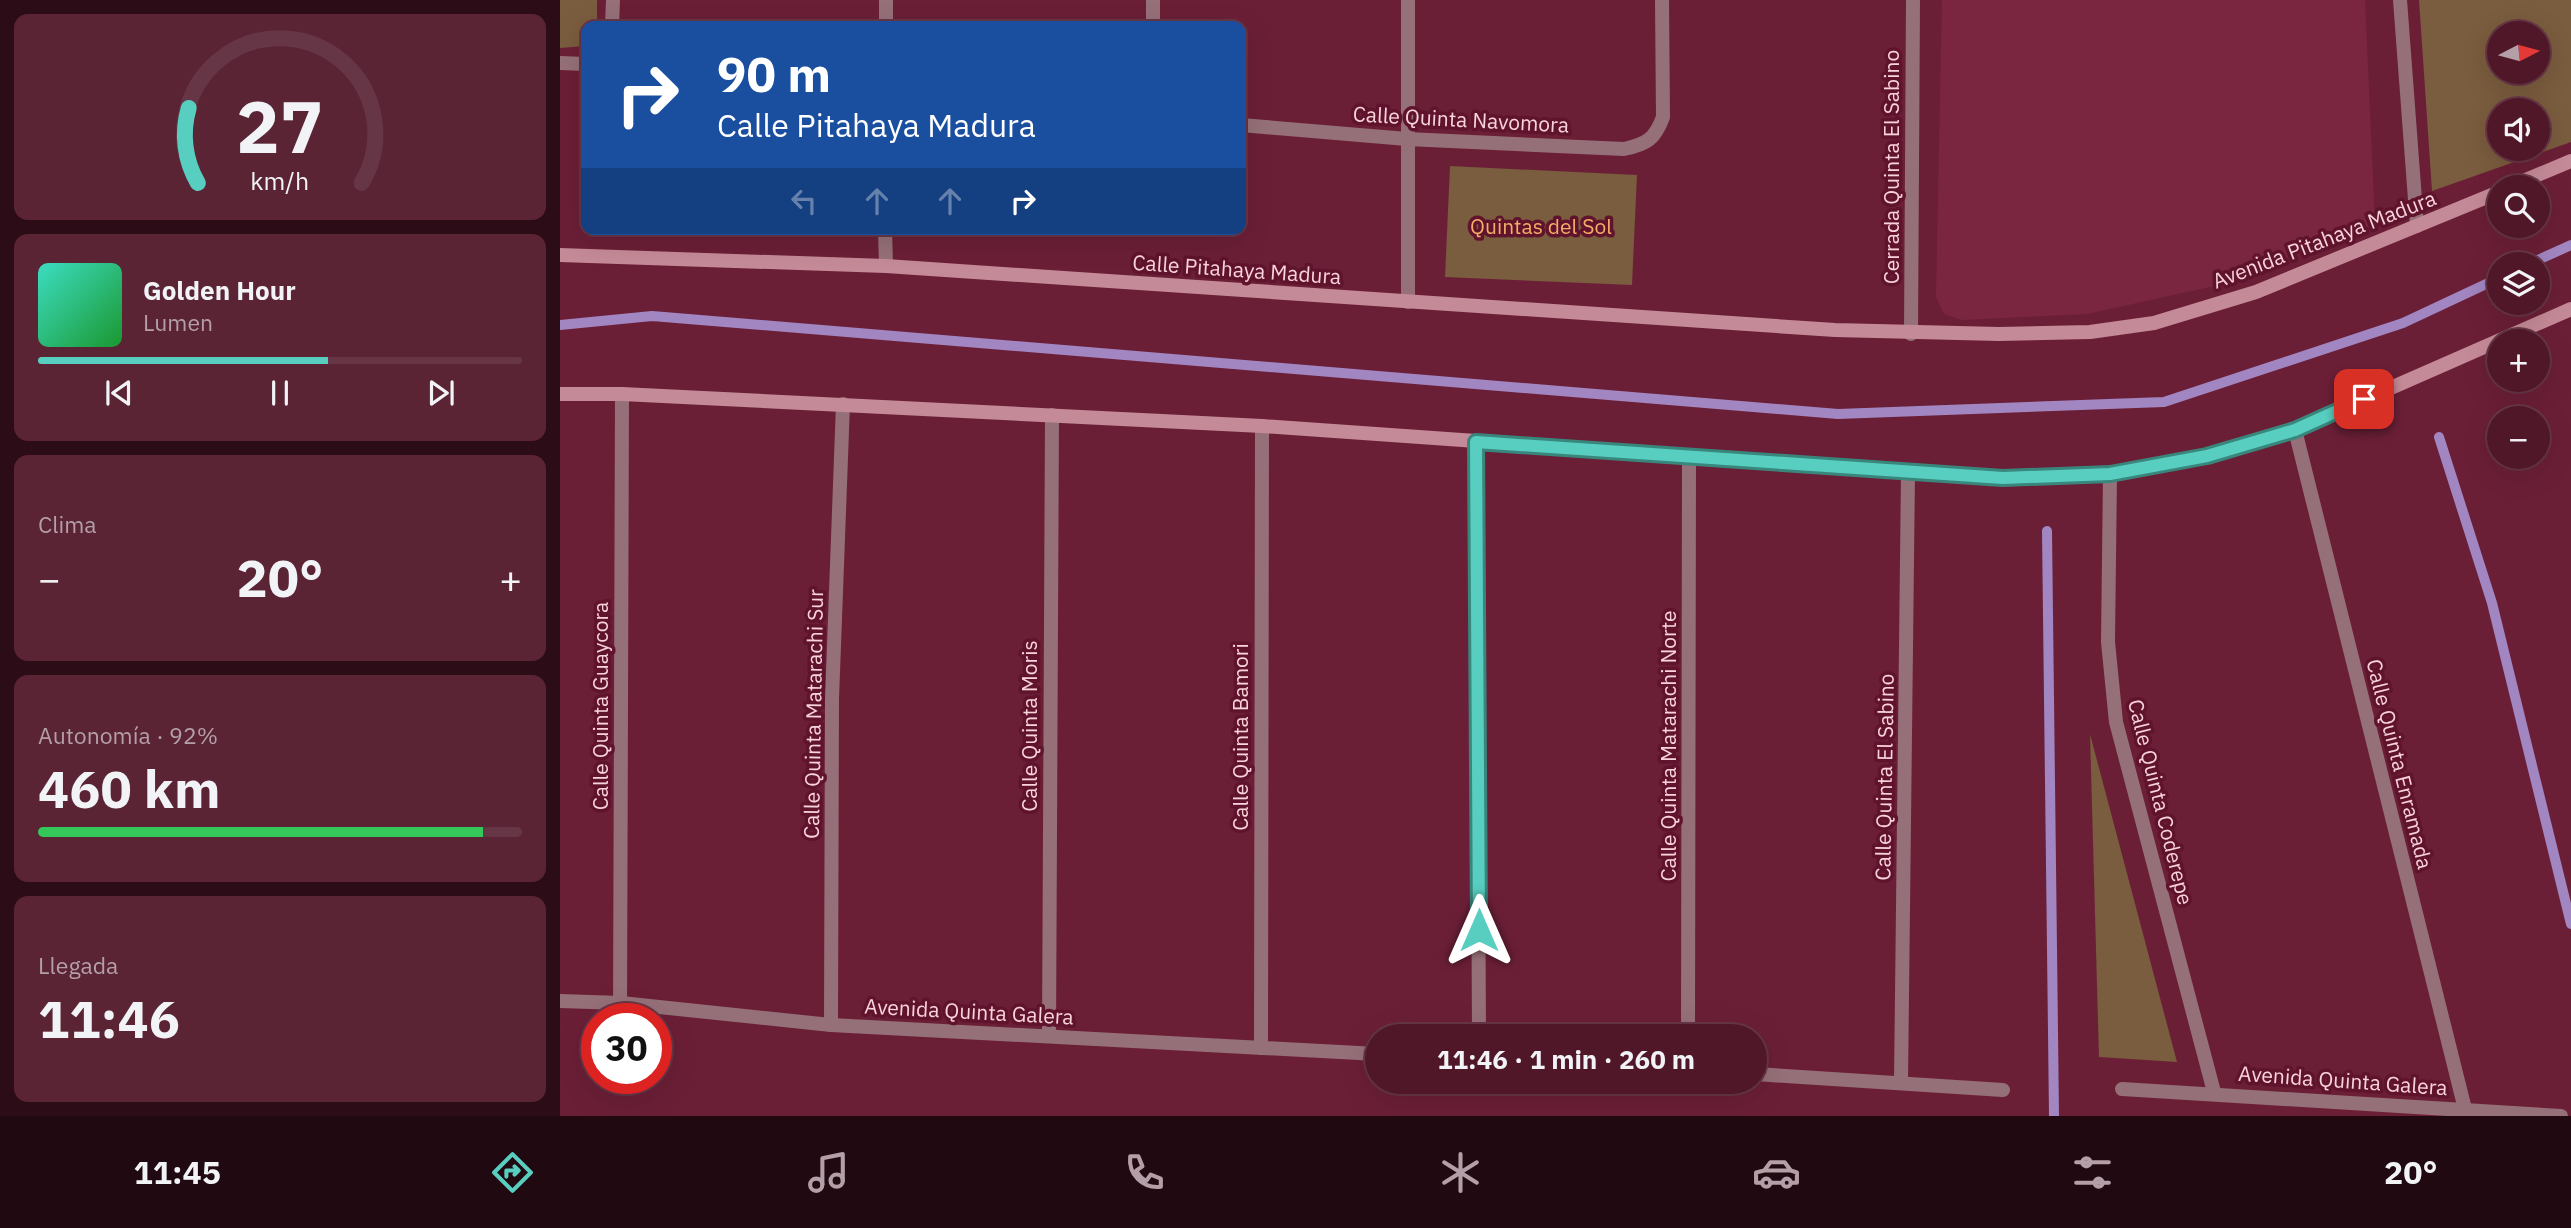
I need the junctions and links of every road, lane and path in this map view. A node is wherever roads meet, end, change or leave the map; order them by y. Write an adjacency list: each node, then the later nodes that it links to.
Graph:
1 (612, 0): 8 (street)
2 (886, 0): 9 (street)
3 (1153, 0): 10 (street)
4 (1408, 0): 14 (street)
5 (1662, 0): 14 (street, Calle Quinta Navomora)
6 (1913, 0): 24 (street, Cerrada Quinta El Sabino)
7 (2400, 0): 18 (street)
8 (612, 21)
9 (886, 21)
10 (1153, 21)
11 (560, 63): 12 (street)
12 (581, 64)
13 (1246, 125): 14 (street, Calle Quinta Navomora)
14 (1407, 139): 22 (street)
15 (2571, 161): 16 (street)
16 (2538, 175)
17 (2487, 196): 18 (street, Avenida Pitahaya Madura)
18 (2417, 226): 24 (street, Avenida Pitahaya Madura)
19 (885, 235): 21 (street)
20 (560, 255): 21 (street, Calle Pitahaya Madura)
21 (886, 266): 22 (street, Calle Pitahaya Madura)
22 (1408, 302): 24 (street, Calle Pitahaya Madura)
23 (2571, 309): 30 (street)
24 (1912, 334)
25 (560, 394): 26 (street)
26 (622, 394): 27 (street); 36 (street, Calle Quinta Guaycora)
27 (843, 404): 28 (street); 40 (street, Calle Quinta Matarachi Sur)
28 (1052, 415): 29 (street); 41 (street, Calle Quinta Moris)
29 (1262, 426): 31 (street); 42 (street, Calle Quinta Bamori)
30 (2295, 430): 34 (street); 49 (street, Calle Quinta Enramada)
31 (1476, 442): 32 (street); 38 (street)
32 (1689, 457): 33 (street); 39 (street, Calle Quinta Matarachi Norte)
33 (1908, 472): 34 (street); 45 (street, Calle Quinta El Sabino)
34 (2110, 474): 48 (street, Calle Quinta Coderepe)
35 (560, 1001): 36 (street, Avenida Quinta Galera)
36 (621, 1003)
37 (672, 1008): 40 (street, Avenida Quinta Galera)
38 (1479, 1024)
39 (1688, 1024)
40 (831, 1025): 41 (street, Avenida Quinta Galera)
41 (1049, 1036): 42 (street, Avenida Quinta Galera)
42 (1261, 1048): 43 (street, Avenida Quinta Galera)
43 (1365, 1053)
44 (1767, 1075): 45 (street)
45 (1901, 1082): 47 (street)
46 (2122, 1089): 48 (street, Avenida Quinta Galera)
47 (2003, 1090)
48 (2214, 1093): 49 (street, Avenida Quinta Galera)
49 (2465, 1109): 50 (street, Avenida Quinta Galera)
50 (2561, 1116)

